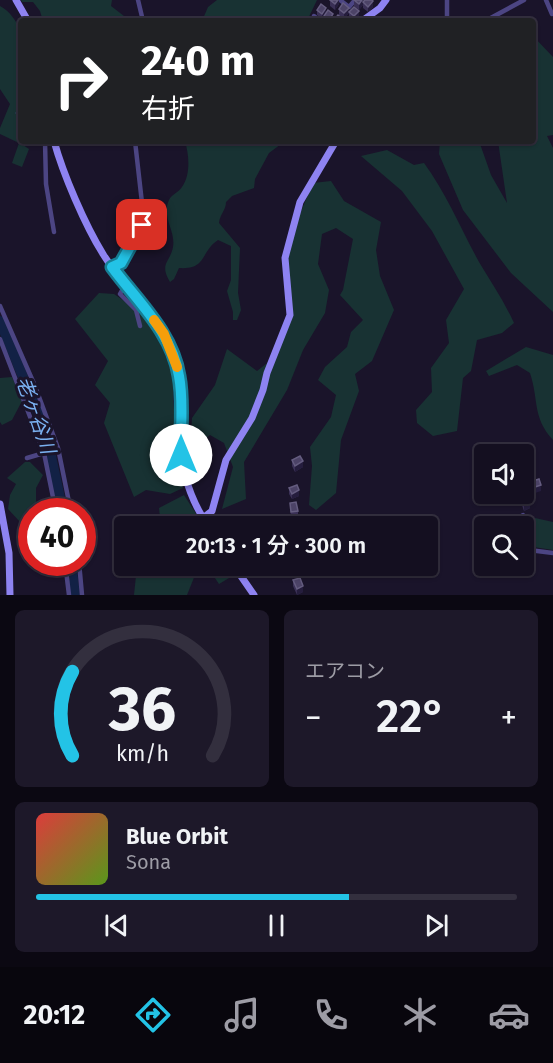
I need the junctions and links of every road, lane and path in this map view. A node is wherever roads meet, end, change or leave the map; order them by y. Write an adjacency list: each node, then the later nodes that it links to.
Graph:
1 (16, 0): 10 (street)
2 (138, 0): 11 (street)
3 (340, 0): 4 (street)
4 (355, 0)
5 (386, 0): 12 (street)
6 (448, 0): 13 (street)
7 (524, 0): 14 (street)
8 (546, 0): 9 (street)
9 (552, 14)
10 (26, 18)
11 (142, 18)
12 (366, 18)
13 (447, 18)
14 (491, 18)
15 (45, 144): 19 (street)
16 (55, 144): 20 (street)
17 (135, 144): 20 (street)
18 (334, 144): 31 (street)
19 (54, 232)
20 (112, 267): 21 (street)
21 (125, 285): 23 (street); 30 (street)
22 (0, 306): 28 (street)
23 (140, 326)
24 (0, 339): 25 (street)
25 (44, 453): 26 (street); 27 (street)
26 (27, 458)
27 (53, 498)
28 (68, 498)
29 (0, 505): 37 (street)
30 (202, 516)
31 (206, 516)
32 (534, 551): 33 (street)
33 (553, 553)
34 (67, 576): 38 (street)
35 (80, 576): 39 (street)
36 (241, 576): 40 (street)
37 (10, 595)
38 (69, 595)
39 (82, 595)
40 (254, 595)

